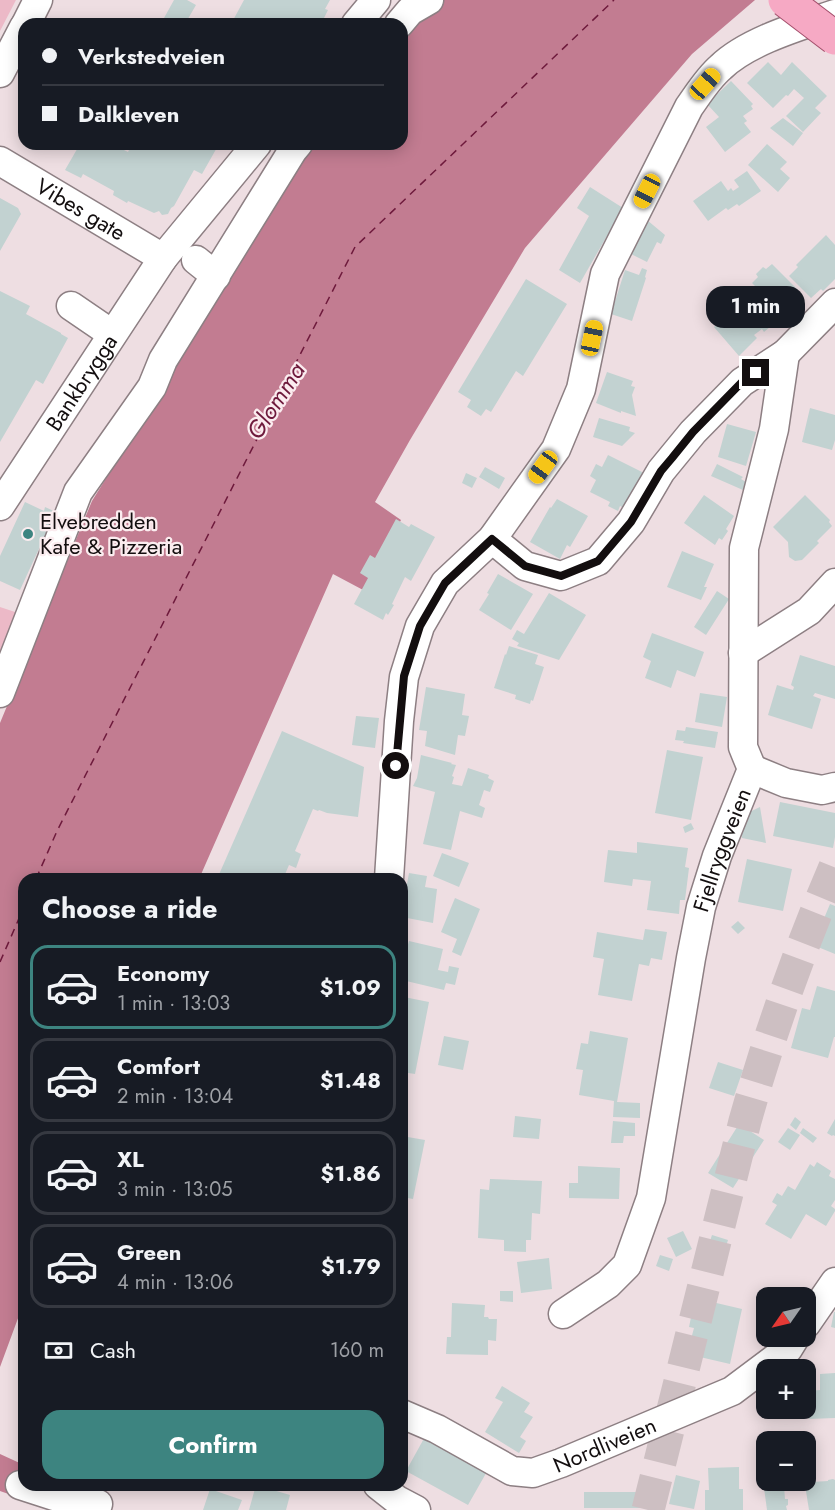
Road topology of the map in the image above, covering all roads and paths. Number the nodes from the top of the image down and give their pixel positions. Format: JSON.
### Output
{"nodes":[{"id":1,"x":38,"y":0,"type":"edge"},
{"id":2,"x":376,"y":0,"type":"edge"},
{"id":3,"x":429,"y":0,"type":"edge"},
{"id":4,"x":785,"y":0,"type":"edge"},
{"id":5,"x":835,"y":14,"type":"edge"},
{"id":6,"x":29,"y":18,"type":"edge"},
{"id":7,"x":361,"y":18,"type":"edge"},
{"id":8,"x":404,"y":18,"type":"edge"},
{"id":9,"x":835,"y":38,"type":"edge"},
{"id":10,"x":18,"y":39,"type":"edge"},
{"id":11,"x":0,"y":73,"type":"edge"},
{"id":12,"x":252,"y":150,"type":"edge"},
{"id":13,"x":293,"y":150,"type":"edge"},
{"id":14,"x":0,"y":161,"type":"edge"},
{"id":15,"x":163,"y":258,"type":"junction"},
{"id":16,"x":835,"y":303,"type":"edge"},
{"id":17,"x":71,"y":306,"type":"dead end"},
{"id":18,"x":112,"y":334,"type":"junction"},
{"id":19,"x":785,"y":354,"type":"junction"},
{"id":20,"x":0,"y":506,"type":"edge"},
{"id":21,"x":492,"y":539,"type":"junction"},
{"id":22,"x":835,"y":583,"type":"edge"},
{"id":23,"x":743,"y":653,"type":"junction"},
{"id":24,"x":0,"y":693,"type":"edge"},
{"id":25,"x":752,"y":769,"type":"junction"},
{"id":26,"x":835,"y":787,"type":"edge"},
{"id":27,"x":389,"y":873,"type":"edge"},
{"id":28,"x":835,"y":1282,"type":"edge"},
{"id":29,"x":816,"y":1310,"type":"edge"},
{"id":30,"x":563,"y":1314,"type":"dead end"},
{"id":31,"x":789,"y":1347,"type":"edge"},
{"id":32,"x":408,"y":1417,"type":"edge"},
{"id":33,"x":39,"y":1491,"type":"edge"},
{"id":34,"x":386,"y":1491,"type":"edge"},
{"id":35,"x":99,"y":1500,"type":"edge"},
{"id":36,"x":417,"y":1510,"type":"edge"}],
"edges":[{"from":1,"to":6,"type":"street"},
{"from":2,"to":7,"type":"street"},
{"from":3,"to":8,"type":"street"},
{"from":4,"to":9,"type":"main road","bridge":true},
{"from":5,"to":21,"type":"street"},
{"from":10,"to":11,"type":"street"},
{"from":12,"to":15,"type":"street","name":"Bankbrygga"},
{"from":13,"to":24,"type":"street"},
{"from":14,"to":15,"type":"street","name":"Vibes gate"},
{"from":15,"to":18,"type":"street","name":"Bankbrygga"},
{"from":16,"to":19,"type":"street"},
{"from":17,"to":18,"type":"street"},
{"from":18,"to":20,"type":"street","name":"Bankbrygga"},
{"from":19,"to":21,"type":"street"},
{"from":19,"to":23,"type":"street","name":"Fjellryggveien"},
{"from":21,"to":27,"type":"street"},
{"from":22,"to":23,"type":"street"},
{"from":23,"to":25,"type":"street","name":"Fjellryggveien"},
{"from":25,"to":26,"type":"street"},
{"from":25,"to":30,"type":"street","name":"Fjellryggveien"},
{"from":28,"to":29,"type":"street"},
{"from":31,"to":32,"type":"street","name":"Nordliveien"},
{"from":33,"to":35,"type":"street"},
{"from":34,"to":36,"type":"street"}]}
